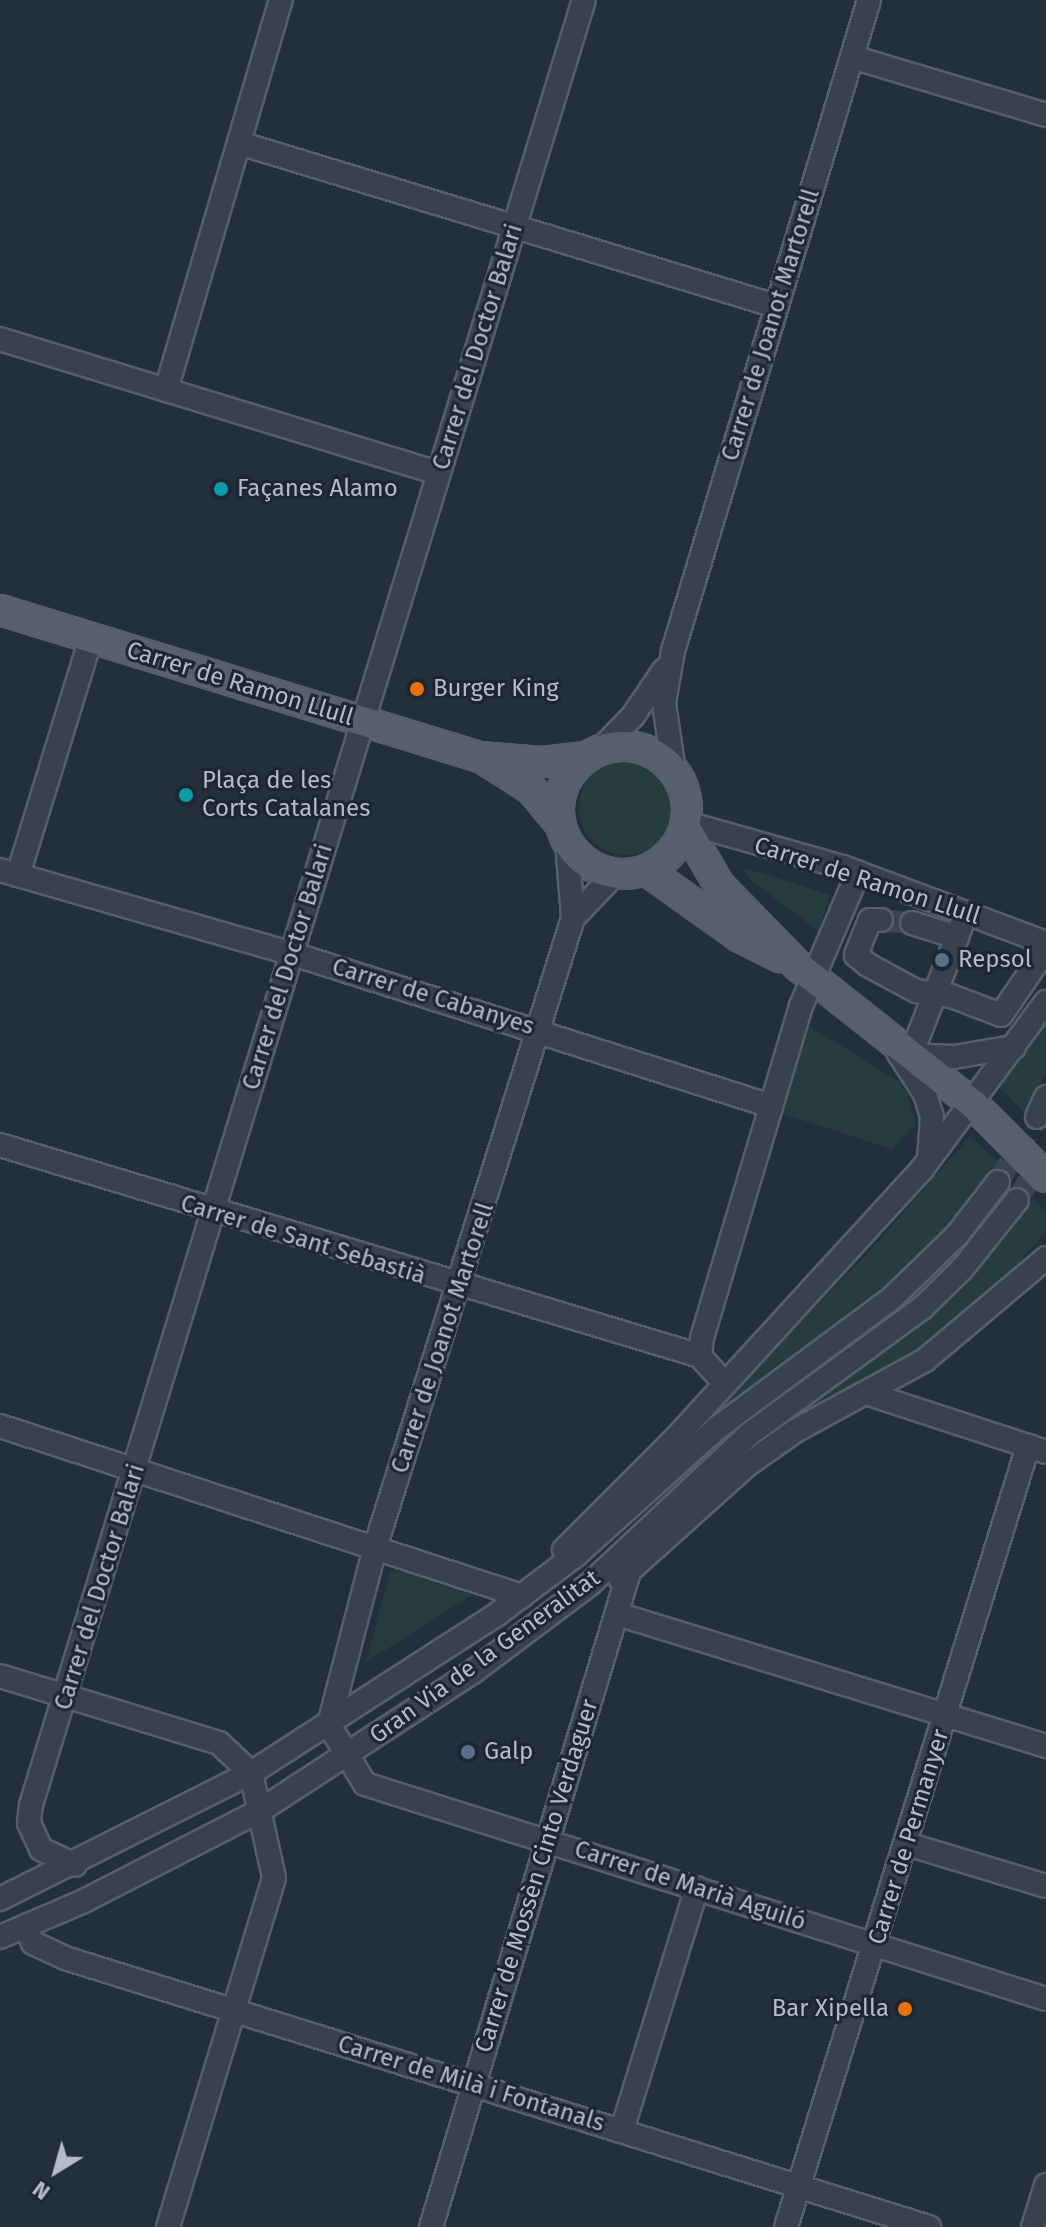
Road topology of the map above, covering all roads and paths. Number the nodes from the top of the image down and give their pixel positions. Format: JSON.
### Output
{"nodes":[{"id":1,"x":281,"y":0,"type":"edge"},
{"id":2,"x":584,"y":0,"type":"edge"},
{"id":3,"x":869,"y":0,"type":"edge"},
{"id":4,"x":852,"y":57,"type":"junction"},
{"id":5,"x":1046,"y":115,"type":"edge"},
{"id":6,"x":239,"y":143,"type":"junction"},
{"id":7,"x":515,"y":227,"type":"junction"},
{"id":8,"x":776,"y":306,"type":"junction"},
{"id":9,"x":0,"y":339,"type":"edge"},
{"id":10,"x":166,"y":390,"type":"junction"},
{"id":11,"x":439,"y":473,"type":"junction"},
{"id":12,"x":0,"y":610,"type":"edge"},
{"id":13,"x":91,"y":638,"type":"junction"},
{"id":14,"x":673,"y":651,"type":"junction"},
{"id":15,"x":363,"y":721,"type":"junction"},
{"id":16,"x":594,"y":752,"type":"junction"},
{"id":17,"x":480,"y":757,"type":"junction"},
{"id":18,"x":674,"y":771,"type":"junction"},
{"id":19,"x":686,"y":826,"type":"junction"},
{"id":20,"x":564,"y":834,"type":"junction"},
{"id":21,"x":646,"y":870,"type":"junction"},
{"id":22,"x":9,"y":873,"type":"edge"},
{"id":23,"x":858,"y":873,"type":"junction"},
{"id":24,"x":615,"y":874,"type":"junction"},
{"id":25,"x":967,"y":913,"type":"junction"},
{"id":26,"x":573,"y":918,"type":"junction"},
{"id":27,"x":881,"y":920,"type":"dead end"},
{"id":28,"x":912,"y":923,"type":"tunnel mouth"},
{"id":29,"x":957,"y":937,"type":"junction"},
{"id":30,"x":1046,"y":946,"type":"edge"},
{"id":31,"x":293,"y":954,"type":"junction"},
{"id":32,"x":806,"y":972,"type":"junction"},
{"id":33,"x":932,"y":995,"type":"junction"},
{"id":34,"x":1046,"y":1002,"type":"edge"},
{"id":35,"x":541,"y":1031,"type":"junction"},
{"id":36,"x":888,"y":1037,"type":"junction"},
{"id":37,"x":1014,"y":1047,"type":"junction"},
{"id":38,"x":911,"y":1055,"type":"junction"},
{"id":39,"x":973,"y":1104,"type":"junction"},
{"id":40,"x":771,"y":1106,"type":"junction"},
{"id":41,"x":0,"y":1145,"type":"edge"},
{"id":42,"x":929,"y":1159,"type":"junction"},
{"id":43,"x":1046,"y":1177,"type":"edge"},
{"id":44,"x":998,"y":1182,"type":"tunnel mouth"},
{"id":45,"x":1017,"y":1200,"type":"tunnel mouth"},
{"id":46,"x":211,"y":1213,"type":"junction"},
{"id":47,"x":1046,"y":1258,"type":"edge"},
{"id":48,"x":459,"y":1287,"type":"junction"},
{"id":49,"x":701,"y":1347,"type":"junction"},
{"id":50,"x":725,"y":1384,"type":"junction"},
{"id":51,"x":869,"y":1394,"type":"junction"},
{"id":52,"x":0,"y":1426,"type":"edge"},
{"id":53,"x":1037,"y":1449,"type":"edge"},
{"id":54,"x":136,"y":1470,"type":"junction"},
{"id":55,"x":375,"y":1548,"type":"junction"},
{"id":56,"x":629,"y":1572,"type":"junction"},
{"id":57,"x":530,"y":1590,"type":"junction"},
{"id":58,"x":617,"y":1614,"type":"junction"},
{"id":59,"x":531,"y":1627,"type":"junction"},
{"id":60,"x":0,"y":1676,"type":"edge"},
{"id":61,"x":66,"y":1697,"type":"junction"},
{"id":62,"x":946,"y":1715,"type":"junction"},
{"id":63,"x":329,"y":1725,"type":"junction"},
{"id":64,"x":1046,"y":1746,"type":"edge"},
{"id":65,"x":346,"y":1757,"type":"junction"},
{"id":66,"x":251,"y":1773,"type":"junction"},
{"id":67,"x":258,"y":1811,"type":"junction"},
{"id":68,"x":548,"y":1841,"type":"junction"},
{"id":69,"x":907,"y":1844,"type":"junction"},
{"id":70,"x":75,"y":1865,"type":"junction"},
{"id":71,"x":1046,"y":1886,"type":"edge"},
{"id":72,"x":697,"y":1888,"type":"junction"},
{"id":73,"x":0,"y":1899,"type":"edge"},
{"id":74,"x":26,"y":1926,"type":"junction"},
{"id":75,"x":0,"y":1937,"type":"edge"},
{"id":76,"x":876,"y":1945,"type":"junction"},
{"id":77,"x":1046,"y":1999,"type":"edge"},
{"id":78,"x":235,"y":2010,"type":"junction"},
{"id":79,"x":474,"y":2085,"type":"junction"},
{"id":80,"x":622,"y":2130,"type":"junction"},
{"id":81,"x":1046,"y":2185,"type":"edge"},
{"id":82,"x":799,"y":2186,"type":"junction"},
{"id":83,"x":168,"y":2227,"type":"edge"},
{"id":84,"x":431,"y":2227,"type":"edge"},
{"id":85,"x":786,"y":2227,"type":"edge"},
{"id":86,"x":929,"y":2227,"type":"edge"},
{"id":87,"x":1033,"y":2227,"type":"edge"}],
"edges":[{"from":1,"to":6,"type":"street"},
{"from":2,"to":7,"type":"street","name":"Carrer del Doctor Balari"},
{"from":3,"to":4,"type":"street","name":"Carrer de Joanot Martorell"},
{"from":4,"to":5,"type":"street"},
{"from":4,"to":8,"type":"street","name":"Carrer de Joanot Martorell"},
{"from":6,"to":7,"type":"street"},
{"from":6,"to":10,"type":"street"},
{"from":7,"to":8,"type":"street"},
{"from":7,"to":11,"type":"street","name":"Carrer del Doctor Balari"},
{"from":8,"to":14,"type":"street","name":"Carrer de Joanot Martorell"},
{"from":9,"to":10,"type":"street"},
{"from":10,"to":11,"type":"street"},
{"from":11,"to":15,"type":"street","name":"Carrer del Doctor Balari"},
{"from":12,"to":13,"type":"main road","name":"Carrer de Ramon Llull"},
{"from":13,"to":15,"type":"main road","name":"Carrer de Ramon Llull"},
{"from":13,"to":22,"type":"street"},
{"from":14,"to":16,"type":"street","name":"Carrer de Joanot Martorell"},
{"from":14,"to":18,"type":"street","name":"Carrer de Joanot Martorell"},
{"from":15,"to":17,"type":"main road","name":"Carrer de Ramon Llull"},
{"from":15,"to":31,"type":"street","name":"Carrer del Doctor Balari"},
{"from":16,"to":17,"type":"main road"},
{"from":16,"to":18,"type":"main road"},
{"from":16,"to":20,"type":"main road"},
{"from":17,"to":20,"type":"main road"},
{"from":18,"to":19,"type":"main road"},
{"from":19,"to":21,"type":"main road"},
{"from":19,"to":23,"type":"street","name":"Carrer de Ramon Llull"},
{"from":19,"to":32,"type":"main road"},
{"from":20,"to":24,"type":"main road"},
{"from":20,"to":26,"type":"street","name":"Carrer de Joanot Martorell"},
{"from":21,"to":24,"type":"main road"},
{"from":21,"to":32,"type":"main road"},
{"from":22,"to":31,"type":"street","name":"Carrer de Cabanyes"},
{"from":23,"to":25,"type":"street","name":"Carrer de Ramon Llull"},
{"from":23,"to":32,"type":"street"},
{"from":24,"to":26,"type":"street","name":"Carrer de Joanot Martorell"},
{"from":25,"to":29,"type":"street"},
{"from":25,"to":30,"type":"street","name":"Carrer de Ramon Llull"},
{"from":26,"to":35,"type":"street","name":"Carrer de Joanot Martorell"},
{"from":27,"to":33,"type":"street"},
{"from":28,"to":29,"type":"street"},
{"from":29,"to":33,"type":"street"},
{"from":30,"to":33,"type":"street"},
{"from":31,"to":35,"type":"street","name":"Carrer de Cabanyes"},
{"from":31,"to":46,"type":"street","name":"Carrer del Doctor Balari"},
{"from":32,"to":36,"type":"main road"},
{"from":32,"to":40,"type":"street"},
{"from":33,"to":38,"type":"street"},
{"from":34,"to":37,"type":"street"},
{"from":35,"to":40,"type":"street","name":"Carrer de Cabanyes"},
{"from":35,"to":48,"type":"street","name":"Carrer de Joanot Martorell"},
{"from":36,"to":38,"type":"main road"},
{"from":36,"to":42,"type":"street"},
{"from":37,"to":38,"type":"street"},
{"from":37,"to":39,"type":"street"},
{"from":38,"to":39,"type":"main road"},
{"from":39,"to":42,"type":"street"},
{"from":39,"to":43,"type":"main road"},
{"from":40,"to":49,"type":"street"},
{"from":41,"to":46,"type":"street","name":"Carrer de Sant Sebastià"},
{"from":42,"to":50,"type":"street"},
{"from":44,"to":57,"type":"street","name":"Gran Via de la Generalitat"},
{"from":45,"to":59,"type":"street","name":"Gran Via de la Generalitat"},
{"from":46,"to":48,"type":"street","name":"Carrer de Sant Sebastià"},
{"from":46,"to":54,"type":"street","name":"Carrer del Doctor Balari"},
{"from":47,"to":51,"type":"street"},
{"from":48,"to":49,"type":"street","name":"Carrer de Sant Sebastià"},
{"from":48,"to":55,"type":"street","name":"Carrer de Joanot Martorell"},
{"from":49,"to":50,"type":"street"},
{"from":50,"to":57,"type":"street"},
{"from":51,"to":53,"type":"street"},
{"from":51,"to":56,"type":"street"},
{"from":52,"to":54,"type":"street"},
{"from":53,"to":62,"type":"street","name":"Carrer de Permanyer"},
{"from":54,"to":55,"type":"street"},
{"from":54,"to":61,"type":"street","name":"Carrer del Doctor Balari"},
{"from":55,"to":57,"type":"street"},
{"from":55,"to":63,"type":"street","name":"Carrer de Joanot Martorell"},
{"from":56,"to":58,"type":"street","name":"Carrer de Mossèn Cinto Verdaguer"},
{"from":56,"to":59,"type":"street"},
{"from":57,"to":63,"type":"street","name":"Gran Via de la Generalitat"},
{"from":58,"to":62,"type":"street"},
{"from":58,"to":68,"type":"street","name":"Carrer de Mossèn Cinto Verdaguer"},
{"from":59,"to":65,"type":"street","name":"Gran Via de la Generalitat"},
{"from":60,"to":61,"type":"street"},
{"from":61,"to":66,"type":"street"},
{"from":61,"to":70,"type":"street","name":"Carrer del Doctor Balari"},
{"from":62,"to":64,"type":"street"},
{"from":62,"to":69,"type":"street","name":"Carrer de Permanyer"},
{"from":63,"to":65,"type":"street"},
{"from":63,"to":66,"type":"street","name":"Gran Via de la Generalitat"},
{"from":65,"to":67,"type":"street","name":"Gran Via de la Generalitat"},
{"from":65,"to":68,"type":"street","name":"Carrer de Marià Aguiló"},
{"from":66,"to":67,"type":"street"},
{"from":66,"to":70,"type":"street","name":"Gran Via de la Generalitat"},
{"from":67,"to":74,"type":"street","name":"Gran Via de la Generalitat"},
{"from":67,"to":78,"type":"street"},
{"from":68,"to":72,"type":"street","name":"Carrer de Marià Aguiló"},
{"from":68,"to":79,"type":"street","name":"Carrer de Mossèn Cinto Verdaguer"},
{"from":69,"to":71,"type":"street"},
{"from":69,"to":76,"type":"street","name":"Carrer de Permanyer"},
{"from":70,"to":73,"type":"street","name":"Gran Via de la Generalitat"},
{"from":72,"to":76,"type":"street","name":"Carrer de Marià Aguiló"},
{"from":72,"to":80,"type":"street"},
{"from":74,"to":75,"type":"street","name":"Gran Via de la Generalitat"},
{"from":74,"to":78,"type":"street","name":"Carrer de Milà i Fontanals"},
{"from":76,"to":77,"type":"street","name":"Carrer de Marià Aguiló"},
{"from":76,"to":82,"type":"street","name":"Carrer de Permanyer"},
{"from":78,"to":79,"type":"street","name":"Carrer de Milà i Fontanals"},
{"from":78,"to":83,"type":"street"},
{"from":79,"to":80,"type":"street","name":"Carrer de Milà i Fontanals"},
{"from":79,"to":84,"type":"street","name":"Carrer de Mossèn Cinto Verdaguer"},
{"from":80,"to":82,"type":"street","name":"Carrer de Milà i Fontanals"},
{"from":81,"to":87,"type":"street"},
{"from":82,"to":85,"type":"street","name":"Carrer de Permanyer"},
{"from":82,"to":86,"type":"street","name":"Carrer de Milà i Fontanals"}]}
